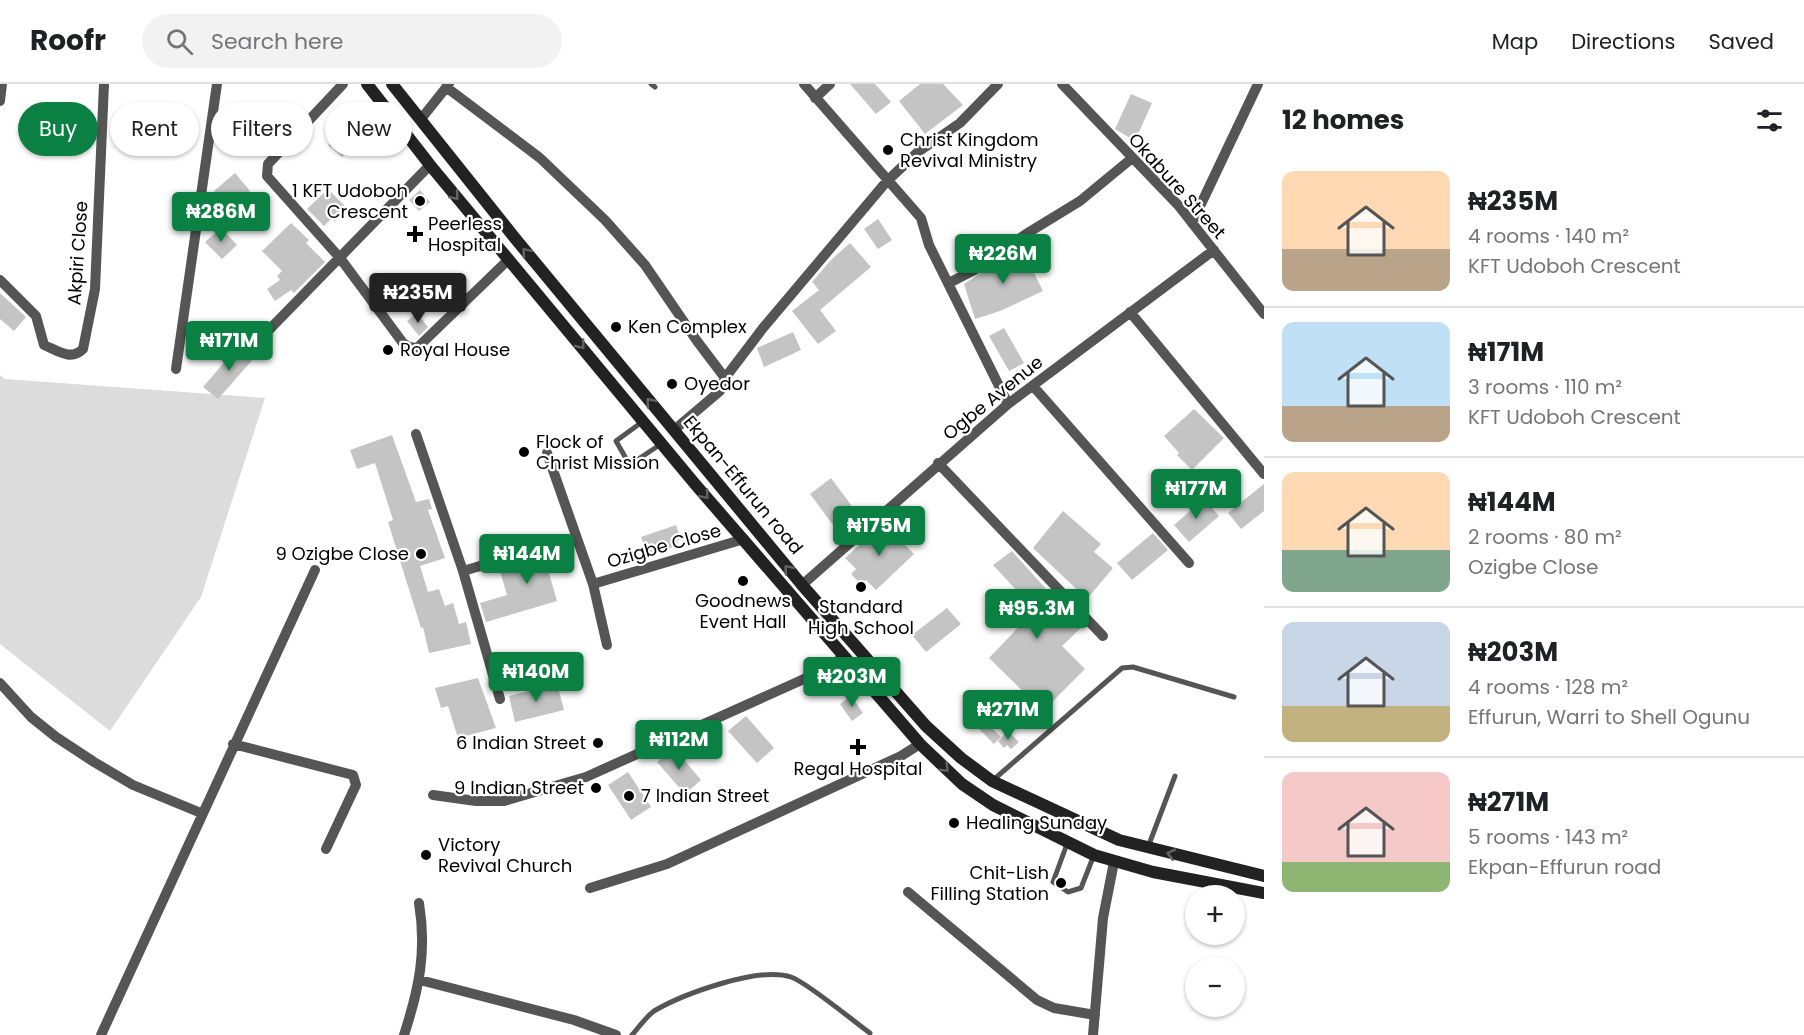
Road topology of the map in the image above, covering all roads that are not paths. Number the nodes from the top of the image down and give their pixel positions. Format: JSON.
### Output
{"nodes":[{"id":1,"x":2,"y":84,"type":"edge"},
{"id":2,"x":104,"y":84,"type":"edge"},
{"id":3,"x":217,"y":84,"type":"edge"},
{"id":4,"x":343,"y":84,"type":"edge"},
{"id":5,"x":367,"y":84,"type":"edge"},
{"id":6,"x":392,"y":84,"type":"edge"},
{"id":7,"x":804,"y":84,"type":"edge"},
{"id":8,"x":830,"y":84,"type":"edge"},
{"id":9,"x":998,"y":84,"type":"edge"},
{"id":10,"x":1062,"y":84,"type":"edge"},
{"id":11,"x":1262,"y":84,"type":"edge"},
{"id":12,"x":448,"y":86,"type":"edge"},
{"id":13,"x":815,"y":98,"type":"junction"},
{"id":14,"x":0,"y":100,"type":"edge"},
{"id":15,"x":420,"y":119,"type":"junction"},
{"id":16,"x":1131,"y":159,"type":"junction"},
{"id":17,"x":430,"y":165,"type":"junction"},
{"id":18,"x":887,"y":181,"type":"junction"},
{"id":19,"x":1192,"y":223,"type":"junction"},
{"id":20,"x":1214,"y":250,"type":"junction"},
{"id":21,"x":340,"y":258,"type":"junction"},
{"id":22,"x":509,"y":259,"type":"junction"},
{"id":23,"x":0,"y":280,"type":"edge"},
{"id":24,"x":949,"y":284,"type":"junction"},
{"id":25,"x":1130,"y":312,"type":"junction"},
{"id":26,"x":1264,"y":315,"type":"edge"},
{"id":27,"x":263,"y":336,"type":"dead end"},
{"id":28,"x":176,"y":369,"type":"dead end"},
{"id":29,"x":725,"y":378,"type":"junction"},
{"id":30,"x":1033,"y":386,"type":"junction"},
{"id":31,"x":1008,"y":404,"type":"junction"},
{"id":32,"x":644,"y":421,"type":"junction"},
{"id":33,"x":674,"y":430,"type":"junction"},
{"id":34,"x":416,"y":434,"type":"dead end"},
{"id":35,"x":662,"y":443,"type":"junction"},
{"id":36,"x":547,"y":453,"type":"dead end"},
{"id":37,"x":938,"y":463,"type":"junction"},
{"id":38,"x":1264,"y":474,"type":"edge"},
{"id":39,"x":576,"y":538,"type":"junction"},
{"id":40,"x":744,"y":539,"type":"junction"},
{"id":41,"x":1189,"y":563,"type":"dead end"},
{"id":42,"x":315,"y":570,"type":"dead end"},
{"id":43,"x":463,"y":571,"type":"junction"},
{"id":44,"x":593,"y":584,"type":"junction"},
{"id":45,"x":802,"y":585,"type":"junction"},
{"id":46,"x":1103,"y":636,"type":"dead end"},
{"id":47,"x":608,"y":645,"type":"dead end"},
{"id":48,"x":845,"y":657,"type":"junction"},
{"id":49,"x":0,"y":683,"type":"edge"},
{"id":50,"x":1234,"y":697,"type":"dead end"},
{"id":51,"x":500,"y":699,"type":"dead end"},
{"id":52,"x":233,"y":744,"type":"junction"},
{"id":53,"x":920,"y":744,"type":"junction"},
{"id":54,"x":1175,"y":776,"type":"dead end"},
{"id":55,"x":992,"y":781,"type":"junction"},
{"id":56,"x":434,"y":795,"type":"dead end"},
{"id":57,"x":201,"y":813,"type":"junction"},
{"id":58,"x":1068,"y":844,"type":"junction"},
{"id":59,"x":1147,"y":848,"type":"junction"},
{"id":60,"x":326,"y":849,"type":"dead end"},
{"id":61,"x":1094,"y":855,"type":"junction"},
{"id":62,"x":1114,"y":862,"type":"junction"},
{"id":63,"x":1264,"y":876,"type":"edge"},
{"id":64,"x":590,"y":888,"type":"dead end"},
{"id":65,"x":908,"y":892,"type":"dead end"},
{"id":66,"x":1264,"y":893,"type":"edge"},
{"id":67,"x":419,"y":903,"type":"dead end"},
{"id":68,"x":420,"y":980,"type":"junction"},
{"id":69,"x":1095,"y":1015,"type":"junction"},
{"id":70,"x":870,"y":1033,"type":"dead end"},
{"id":71,"x":101,"y":1035,"type":"edge"},
{"id":72,"x":404,"y":1035,"type":"edge"},
{"id":73,"x":616,"y":1035,"type":"edge"},
{"id":74,"x":632,"y":1035,"type":"edge"},
{"id":75,"x":1093,"y":1035,"type":"edge"}],
"edges":[{"from":1,"to":14,"type":"street"},
{"from":2,"to":23,"type":"street","name":"Akpiri Close"},
{"from":3,"to":28,"type":"street"},
{"from":4,"to":21,"type":"street"},
{"from":5,"to":17,"type":"main road"},
{"from":6,"to":15,"type":"main road","name":"Ekpan-Effurun road"},
{"from":7,"to":13,"type":"street"},
{"from":8,"to":13,"type":"street"},
{"from":9,"to":18,"type":"street"},
{"from":10,"to":16,"type":"street","name":"Okabure Street"},
{"from":11,"to":19,"type":"street"},
{"from":12,"to":15,"type":"street"},
{"from":12,"to":29,"type":"street"},
{"from":13,"to":18,"type":"street"},
{"from":33,"to":15,"type":"main road","name":"Ekpan-Effurun road","one_way":true},
{"from":16,"to":19,"type":"street","name":"Okabure Street"},
{"from":16,"to":24,"type":"street"},
{"from":17,"to":21,"type":"street"},
{"from":17,"to":22,"type":"main road","one_way":true},
{"from":18,"to":24,"type":"street"},
{"from":18,"to":29,"type":"street"},
{"from":19,"to":20,"type":"street","name":"Okabure Street"},
{"from":20,"to":25,"type":"street","name":"Ogbe Avenue"},
{"from":20,"to":26,"type":"street","name":"Okabure Street"},
{"from":21,"to":22,"type":"street"},
{"from":21,"to":27,"type":"street"},
{"from":22,"to":32,"type":"main road","one_way":true},
{"from":24,"to":31,"type":"street"},
{"from":25,"to":30,"type":"street","name":"Ogbe Avenue"},
{"from":25,"to":38,"type":"street"},
{"from":29,"to":33,"type":"street"},
{"from":30,"to":31,"type":"street","name":"Ogbe Avenue"},
{"from":30,"to":41,"type":"street"},
{"from":31,"to":37,"type":"street","name":"Ogbe Avenue"},
{"from":32,"to":35,"type":"main road"},
{"from":32,"to":35,"type":"lane"},
{"from":45,"to":33,"type":"main road","name":"Ekpan-Effurun road","one_way":true},
{"from":34,"to":43,"type":"street"},
{"from":35,"to":40,"type":"main road","one_way":true},
{"from":36,"to":39,"type":"street","name":"Ozigbe Close"},
{"from":37,"to":45,"type":"street","name":"Ogbe Avenue"},
{"from":37,"to":46,"type":"street"},
{"from":39,"to":43,"type":"street"},
{"from":39,"to":44,"type":"street","name":"Ozigbe Close"},
{"from":40,"to":44,"type":"street","name":"Ozigbe Close"},
{"from":40,"to":48,"type":"main road"},
{"from":42,"to":52,"type":"street"},
{"from":43,"to":51,"type":"street"},
{"from":44,"to":47,"type":"street","name":"Ozigbe Close"},
{"from":45,"to":55,"type":"main road","name":"Ekpan-Effurun road"},
{"from":48,"to":53,"type":"main road"},
{"from":48,"to":56,"type":"street"},
{"from":49,"to":57,"type":"street"},
{"from":50,"to":55,"type":"lane"},
{"from":52,"to":57,"type":"street"},
{"from":52,"to":60,"type":"street"},
{"from":53,"to":58,"type":"main road","one_way":true},
{"from":53,"to":64,"type":"street"},
{"from":54,"to":59,"type":"lane"},
{"from":55,"to":59,"type":"main road","name":"Ekpan-Effurun road"},
{"from":57,"to":71,"type":"street"},
{"from":58,"to":61,"type":"main road"},
{"from":58,"to":61,"type":"lane"},
{"from":63,"to":59,"type":"main road","name":"Ekpan-Effurun road","one_way":true},
{"from":61,"to":62,"type":"main road"},
{"from":62,"to":66,"type":"main road"},
{"from":62,"to":69,"type":"street"},
{"from":65,"to":69,"type":"street"},
{"from":67,"to":68,"type":"street"},
{"from":68,"to":72,"type":"street"},
{"from":68,"to":73,"type":"street"},
{"from":69,"to":75,"type":"street"},
{"from":70,"to":74,"type":"lane"}]}
